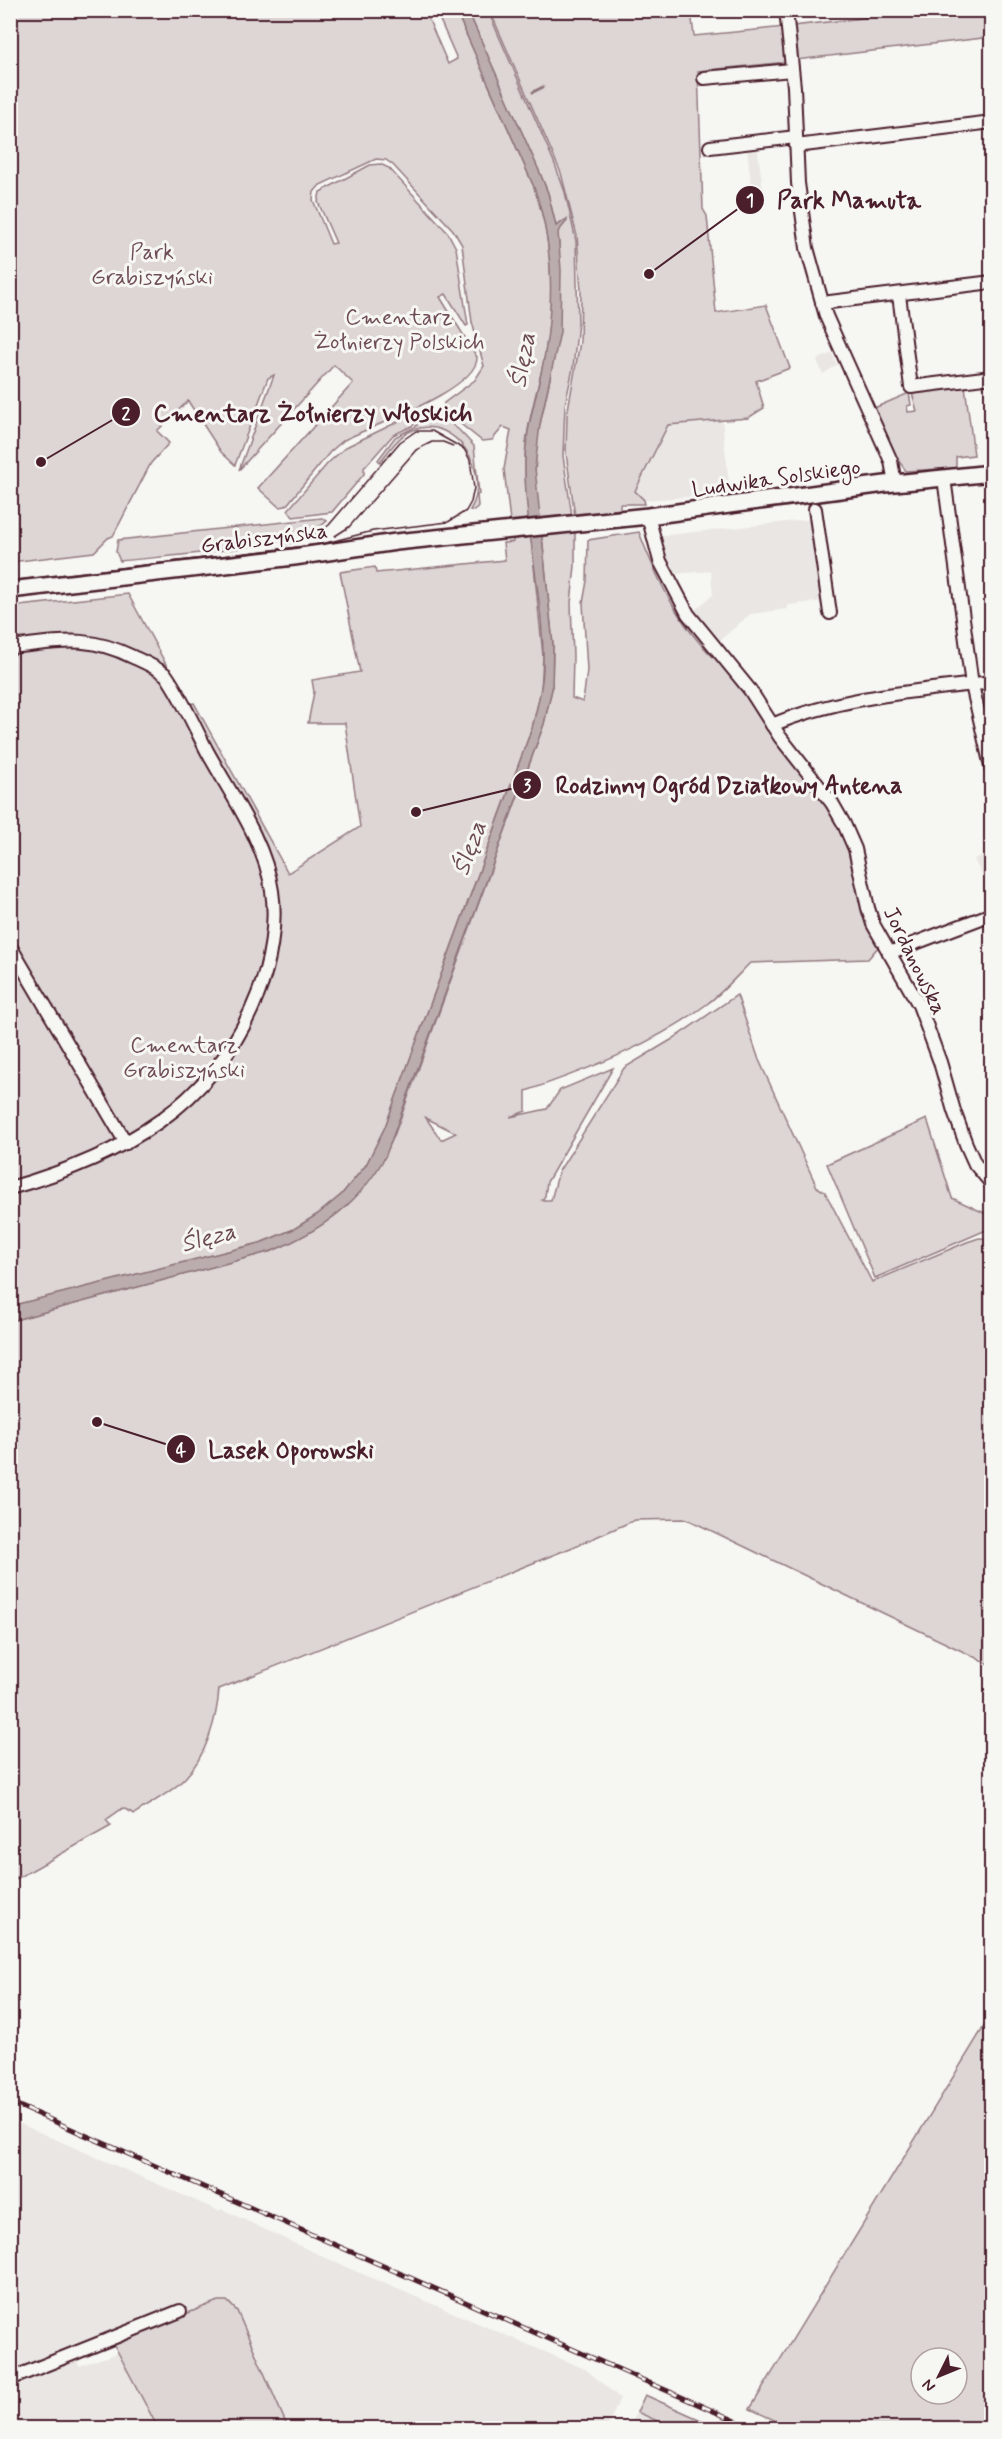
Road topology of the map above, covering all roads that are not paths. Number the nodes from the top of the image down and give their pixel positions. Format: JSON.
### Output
{"nodes":[{"id":1,"x":786,"y":10,"type":"edge"},
{"id":2,"x":792,"y":70,"type":"junction"},
{"id":3,"x":704,"y":78,"type":"dead end"},
{"id":4,"x":992,"y":122,"type":"edge"},
{"id":5,"x":796,"y":141,"type":"junction"},
{"id":6,"x":710,"y":147,"type":"dead end"},
{"id":7,"x":992,"y":282,"type":"edge"},
{"id":8,"x":900,"y":295,"type":"junction"},
{"id":9,"x":822,"y":303,"type":"junction"},
{"id":10,"x":992,"y":377,"type":"edge"},
{"id":11,"x":992,"y":473,"type":"edge"},
{"id":12,"x":944,"y":478,"type":"junction"},
{"id":13,"x":895,"y":483,"type":"junction"},
{"id":14,"x":815,"y":509,"type":"dead end"},
{"id":15,"x":648,"y":516,"type":"junction"},
{"id":16,"x":566,"y":525,"type":"joint"},
{"id":17,"x":10,"y":590,"type":"edge"},
{"id":18,"x":830,"y":613,"type":"dead end"},
{"id":19,"x":10,"y":647,"type":"edge"},
{"id":20,"x":992,"y":682,"type":"edge"},
{"id":21,"x":972,"y":685,"type":"junction"},
{"id":22,"x":772,"y":725,"type":"junction"},
{"id":23,"x":992,"y":771,"type":"edge"},
{"id":24,"x":992,"y":914,"type":"edge"},
{"id":25,"x":10,"y":946,"type":"edge"},
{"id":26,"x":889,"y":953,"type":"junction"},
{"id":27,"x":126,"y":1143,"type":"junction"},
{"id":28,"x":992,"y":1184,"type":"edge"},
{"id":29,"x":10,"y":1188,"type":"edge"},
{"id":30,"x":180,"y":2311,"type":"dead end"},
{"id":31,"x":10,"y":2379,"type":"edge"}],
"edges":[{"from":1,"to":2,"type":"street"},
{"from":2,"to":3,"type":"street"},
{"from":2,"to":5,"type":"street"},
{"from":4,"to":5,"type":"street"},
{"from":5,"to":6,"type":"street"},
{"from":5,"to":9,"type":"street"},
{"from":7,"to":8,"type":"street"},
{"from":8,"to":9,"type":"street"},
{"from":8,"to":10,"type":"street"},
{"from":9,"to":13,"type":"street"},
{"from":11,"to":12,"type":"main road","name":"Ludwika Solskiego"},
{"from":12,"to":13,"type":"main road","name":"Ludwika Solskiego"},
{"from":12,"to":21,"type":"street"},
{"from":13,"to":15,"type":"main road","name":"Ludwika Solskiego"},
{"from":14,"to":18,"type":"street"},
{"from":15,"to":16,"type":"main road","name":"Ludwika Solskiego"},
{"from":15,"to":22,"type":"street","name":"Jordanowska"},
{"from":16,"to":17,"type":"main road","name":"Grabiszyńska"},
{"from":19,"to":27,"type":"street"},
{"from":20,"to":21,"type":"street"},
{"from":21,"to":22,"type":"street"},
{"from":21,"to":23,"type":"street"},
{"from":22,"to":26,"type":"street","name":"Jordanowska"},
{"from":24,"to":26,"type":"street"},
{"from":25,"to":27,"type":"street"},
{"from":26,"to":28,"type":"street","name":"Jordanowska"},
{"from":27,"to":29,"type":"street"},
{"from":30,"to":31,"type":"street"}]}
